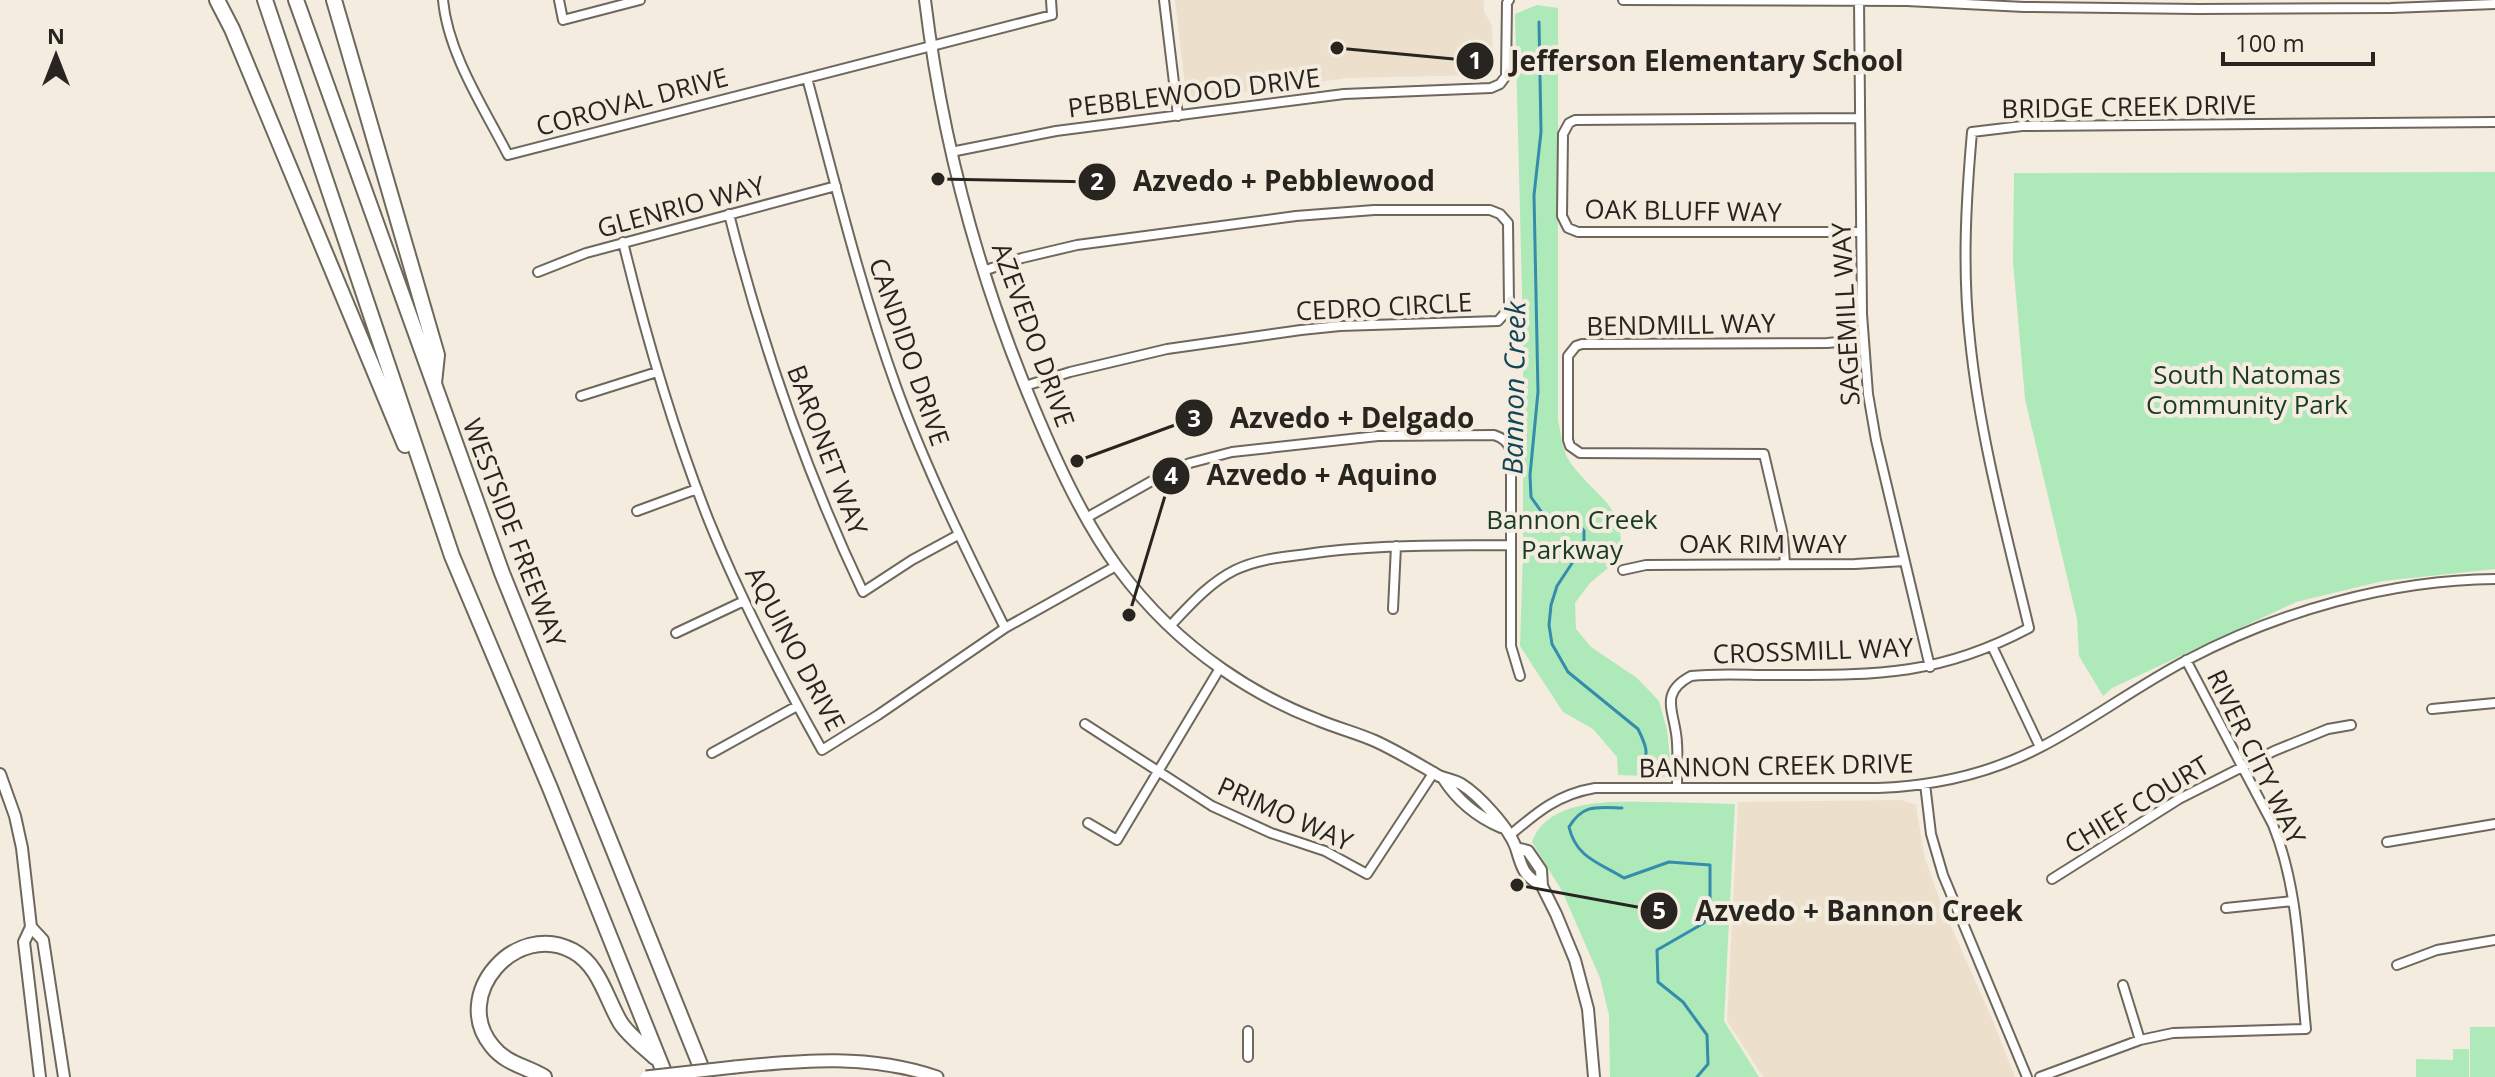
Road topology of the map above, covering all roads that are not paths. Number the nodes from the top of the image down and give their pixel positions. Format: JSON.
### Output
{"nodes":[{"id":1,"x":209,"y":0,"type":"edge"},
{"id":2,"x":217,"y":0,"type":"edge"},
{"id":3,"x":265,"y":0,"type":"edge"},
{"id":4,"x":296,"y":0,"type":"edge"},
{"id":5,"x":334,"y":0,"type":"edge"},
{"id":6,"x":443,"y":0,"type":"edge"},
{"id":7,"x":559,"y":0,"type":"edge"},
{"id":8,"x":640,"y":0,"type":"edge"},
{"id":9,"x":925,"y":0,"type":"edge"},
{"id":10,"x":1051,"y":0,"type":"edge"},
{"id":11,"x":1164,"y":0,"type":"edge"},
{"id":12,"x":1509,"y":0,"type":"edge"},
{"id":13,"x":1623,"y":0,"type":"edge"},
{"id":14,"x":1859,"y":0,"type":"edge"},
{"id":15,"x":1907,"y":0,"type":"edge"},
{"id":16,"x":2024,"y":4,"type":"edge"},
{"id":17,"x":2137,"y":4,"type":"edge"},
{"id":18,"x":2495,"y":4,"type":"edge"},
{"id":19,"x":232,"y":29,"type":"junction"},
{"id":20,"x":931,"y":45,"type":"junction"},
{"id":21,"x":807,"y":78,"type":"junction"},
{"id":22,"x":1178,"y":116,"type":"junction"},
{"id":23,"x":1860,"y":118,"type":"junction"},
{"id":24,"x":2495,"y":122,"type":"edge"},
{"id":25,"x":951,"y":152,"type":"junction"},
{"id":26,"x":836,"y":186,"type":"junction"},
{"id":27,"x":729,"y":214,"type":"junction"},
{"id":28,"x":1861,"y":232,"type":"junction"},
{"id":29,"x":623,"y":242,"type":"junction"},
{"id":30,"x":983,"y":271,"type":"junction"},
{"id":31,"x":538,"y":272,"type":"dead end"},
{"id":32,"x":1863,"y":340,"type":"junction"},
{"id":33,"x":657,"y":372,"type":"junction"},
{"id":34,"x":1025,"y":386,"type":"junction"},
{"id":35,"x":434,"y":388,"type":"junction"},
{"id":36,"x":581,"y":396,"type":"dead end"},
{"id":37,"x":697,"y":489,"type":"junction"},
{"id":38,"x":637,"y":511,"type":"dead end"},
{"id":39,"x":1086,"y":518,"type":"junction"},
{"id":40,"x":958,"y":535,"type":"junction"},
{"id":41,"x":1511,"y":545,"type":"junction"},
{"id":42,"x":1396,"y":546,"type":"junction"},
{"id":43,"x":452,"y":556,"type":"junction"},
{"id":44,"x":1904,"y":561,"type":"junction"},
{"id":45,"x":1785,"y":564,"type":"junction"},
{"id":46,"x":1116,"y":566,"type":"junction"},
{"id":47,"x":1623,"y":570,"type":"dead end"},
{"id":48,"x":2495,"y":579,"type":"edge"},
{"id":49,"x":744,"y":601,"type":"junction"},
{"id":50,"x":1393,"y":609,"type":"dead end"},
{"id":51,"x":1170,"y":626,"type":"junction"},
{"id":52,"x":1005,"y":628,"type":"junction"},
{"id":53,"x":676,"y":633,"type":"dead end"},
{"id":54,"x":1992,"y":646,"type":"junction"},
{"id":55,"x":2186,"y":660,"type":"junction"},
{"id":56,"x":1930,"y":667,"type":"junction"},
{"id":57,"x":1220,"y":668,"type":"junction"},
{"id":58,"x":1520,"y":676,"type":"dead end"},
{"id":59,"x":2495,"y":703,"type":"edge"},
{"id":60,"x":797,"y":706,"type":"junction"},
{"id":61,"x":2432,"y":709,"type":"dead end"},
{"id":62,"x":1085,"y":724,"type":"dead end"},
{"id":63,"x":2351,"y":725,"type":"dead end"},
{"id":64,"x":2040,"y":747,"type":"junction"},
{"id":65,"x":712,"y":753,"type":"dead end"},
{"id":66,"x":2243,"y":767,"type":"junction"},
{"id":67,"x":1158,"y":772,"type":"junction"},
{"id":68,"x":0,"y":774,"type":"edge"},
{"id":69,"x":1438,"y":775,"type":"junction"},
{"id":70,"x":1925,"y":784,"type":"junction"},
{"id":71,"x":1677,"y":788,"type":"junction"},
{"id":72,"x":1088,"y":823,"type":"dead end"},
{"id":73,"x":2495,"y":824,"type":"edge"},
{"id":74,"x":1506,"y":832,"type":"junction"},
{"id":75,"x":2387,"y":842,"type":"dead end"},
{"id":76,"x":2052,"y":879,"type":"dead end"},
{"id":77,"x":2292,"y":901,"type":"junction"},
{"id":78,"x":2226,"y":908,"type":"dead end"},
{"id":79,"x":31,"y":927,"type":"junction"},
{"id":80,"x":2495,"y":940,"type":"edge"},
{"id":81,"x":2397,"y":965,"type":"dead end"},
{"id":82,"x":2123,"y":985,"type":"dead end"},
{"id":83,"x":1248,"y":1031,"type":"dead end"},
{"id":84,"x":2140,"y":1040,"type":"junction"},
{"id":85,"x":1248,"y":1057,"type":"dead end"},
{"id":86,"x":659,"y":1061,"type":"junction"},
{"id":87,"x":40,"y":1077,"type":"edge"},
{"id":88,"x":64,"y":1077,"type":"edge"},
{"id":89,"x":544,"y":1077,"type":"edge"},
{"id":90,"x":646,"y":1077,"type":"edge"},
{"id":91,"x":666,"y":1077,"type":"edge"},
{"id":92,"x":705,"y":1077,"type":"edge"},
{"id":93,"x":937,"y":1077,"type":"edge"},
{"id":94,"x":1594,"y":1077,"type":"edge"},
{"id":95,"x":2027,"y":1077,"type":"edge"},
{"id":96,"x":2040,"y":1077,"type":"edge"}],
"edges":[{"from":1,"to":19,"type":"highway"},
{"from":2,"to":19,"type":"highway"},
{"from":3,"to":43,"type":"highway"},
{"from":4,"to":35,"type":"highway","name":"WESTSIDE FREEWAY"},
{"from":5,"to":35,"type":"highway"},
{"from":6,"to":21,"type":"street","name":"COROVAL DRIVE"},
{"from":7,"to":8,"type":"street"},
{"from":9,"to":20,"type":"street","name":"AZEVEDO DRIVE"},
{"from":10,"to":20,"type":"street","name":"COROVAL DRIVE"},
{"from":11,"to":22,"type":"street"},
{"from":12,"to":22,"type":"street","name":"PEBBLEWOOD DRIVE"},
{"from":13,"to":14,"type":"street"},
{"from":14,"to":15,"type":"street"},
{"from":14,"to":23,"type":"street","name":"SAGEMILL WAY"},
{"from":15,"to":16,"type":"street"},
{"from":16,"to":17,"type":"street"},
{"from":17,"to":18,"type":"street"},
{"from":19,"to":43,"type":"highway"},
{"from":20,"to":21,"type":"street","name":"COROVAL DRIVE"},
{"from":20,"to":25,"type":"street","name":"AZEVEDO DRIVE"},
{"from":21,"to":26,"type":"street","name":"CANDIDO DRIVE"},
{"from":22,"to":25,"type":"street","name":"PEBBLEWOOD DRIVE"},
{"from":23,"to":28,"type":"street","name":"SAGEMILL WAY"},
{"from":23,"to":28,"type":"street","name":"OAK BLUFF WAY"},
{"from":24,"to":54,"type":"street","name":"BRIDGE CREEK DRIVE"},
{"from":25,"to":30,"type":"street","name":"AZEVEDO DRIVE"},
{"from":26,"to":27,"type":"street","name":"GLENRIO WAY"},
{"from":26,"to":40,"type":"street","name":"CANDIDO DRIVE"},
{"from":27,"to":29,"type":"street","name":"GLENRIO WAY"},
{"from":27,"to":40,"type":"street","name":"BARONET WAY"},
{"from":28,"to":32,"type":"street","name":"SAGEMILL WAY"},
{"from":29,"to":31,"type":"street","name":"GLENRIO WAY"},
{"from":29,"to":33,"type":"street","name":"AQUINO DRIVE"},
{"from":30,"to":34,"type":"street","name":"AZEVEDO DRIVE"},
{"from":30,"to":34,"type":"street","name":"CEDRO CIRCLE"},
{"from":32,"to":44,"type":"street","name":"SAGEMILL WAY"},
{"from":32,"to":45,"type":"street","name":"BENDMILL WAY"},
{"from":33,"to":36,"type":"street"},
{"from":33,"to":37,"type":"street","name":"AQUINO DRIVE"},
{"from":34,"to":39,"type":"street","name":"AZEVEDO DRIVE"},
{"from":35,"to":92,"type":"highway","name":"WESTSIDE FREEWAY"},
{"from":37,"to":38,"type":"street"},
{"from":37,"to":49,"type":"street","name":"AQUINO DRIVE"},
{"from":39,"to":41,"type":"street"},
{"from":39,"to":46,"type":"street","name":"AZEVEDO DRIVE"},
{"from":40,"to":52,"type":"street","name":"CANDIDO DRIVE"},
{"from":41,"to":42,"type":"street"},
{"from":41,"to":58,"type":"street"},
{"from":42,"to":50,"type":"street"},
{"from":42,"to":51,"type":"street"},
{"from":43,"to":86,"type":"highway"},
{"from":44,"to":45,"type":"street","name":"OAK RIM WAY"},
{"from":44,"to":56,"type":"street","name":"SAGEMILL WAY"},
{"from":45,"to":47,"type":"street","name":"OAK RIM WAY"},
{"from":46,"to":51,"type":"street","name":"AZEVEDO DRIVE"},
{"from":46,"to":52,"type":"street","name":"AQUINO DRIVE"},
{"from":48,"to":55,"type":"street","name":"BANNON CREEK DRIVE"},
{"from":49,"to":53,"type":"street"},
{"from":49,"to":60,"type":"street","name":"AQUINO DRIVE"},
{"from":51,"to":57,"type":"street","name":"AZEVEDO DRIVE"},
{"from":52,"to":60,"type":"street","name":"AQUINO DRIVE"},
{"from":54,"to":56,"type":"street","name":"CROSSMILL WAY"},
{"from":54,"to":64,"type":"street"},
{"from":55,"to":64,"type":"street","name":"BANNON CREEK DRIVE"},
{"from":55,"to":66,"type":"street","name":"RIVER CITY WAY"},
{"from":56,"to":71,"type":"street","name":"CROSSMILL WAY"},
{"from":57,"to":67,"type":"street"},
{"from":57,"to":69,"type":"street","name":"AZEVEDO DRIVE"},
{"from":59,"to":61,"type":"street"},
{"from":60,"to":65,"type":"street"},
{"from":62,"to":67,"type":"street","name":"PRIMO WAY"},
{"from":63,"to":66,"type":"street","name":"CHIEF COURT"},
{"from":64,"to":70,"type":"street","name":"BANNON CREEK DRIVE"},
{"from":66,"to":76,"type":"street","name":"CHIEF COURT"},
{"from":66,"to":77,"type":"street","name":"RIVER CITY WAY"},
{"from":67,"to":69,"type":"street","name":"PRIMO WAY"},
{"from":67,"to":72,"type":"street"},
{"from":68,"to":79,"type":"street"},
{"from":69,"to":74,"type":"street","name":"AZEVEDO DRIVE"},
{"from":70,"to":71,"type":"street","name":"BANNON CREEK DRIVE"},
{"from":70,"to":95,"type":"street"},
{"from":71,"to":74,"type":"street","name":"BANNON CREEK DRIVE"},
{"from":73,"to":75,"type":"street"},
{"from":74,"to":94,"type":"street","name":"AZEVEDO DRIVE"},
{"from":77,"to":78,"type":"street"},
{"from":77,"to":84,"type":"street","name":"RIVER CITY WAY"},
{"from":79,"to":87,"type":"street"},
{"from":79,"to":88,"type":"street"},
{"from":80,"to":81,"type":"street"},
{"from":82,"to":84,"type":"street"},
{"from":83,"to":85,"type":"street"},
{"from":84,"to":96,"type":"street","name":"RIVER CITY WAY"},
{"from":86,"to":89,"type":"highway"},
{"from":86,"to":91,"type":"highway"},
{"from":90,"to":93,"type":"main road","bridge":true}]}
